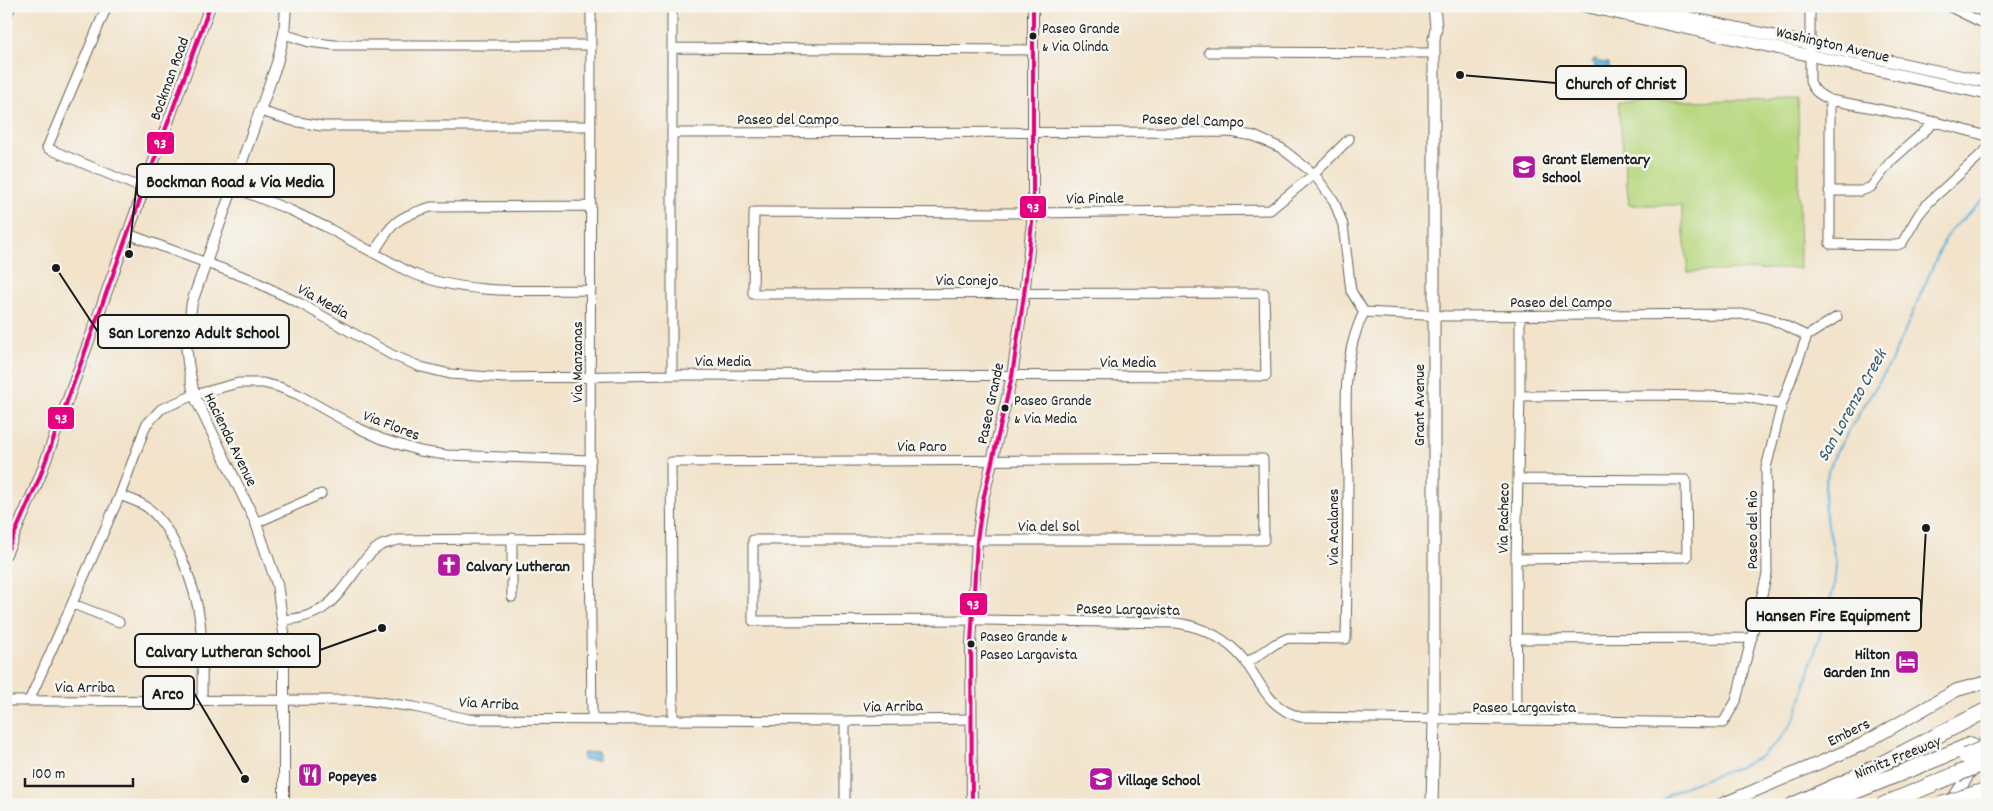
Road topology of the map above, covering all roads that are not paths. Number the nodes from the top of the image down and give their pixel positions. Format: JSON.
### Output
{"nodes":[{"id":1,"x":11,"y":6,"type":"edge"},
{"id":2,"x":107,"y":6,"type":"edge"},
{"id":3,"x":210,"y":6,"type":"edge"},
{"id":4,"x":286,"y":6,"type":"edge"},
{"id":5,"x":590,"y":6,"type":"edge"},
{"id":6,"x":672,"y":6,"type":"edge"},
{"id":7,"x":1034,"y":6,"type":"edge"},
{"id":8,"x":1584,"y":6,"type":"edge"},
{"id":9,"x":1635,"y":6,"type":"edge"},
{"id":10,"x":1810,"y":6,"type":"edge"},
{"id":11,"x":1948,"y":6,"type":"edge"},
{"id":12,"x":1436,"y":9,"type":"edge"},
{"id":13,"x":6,"y":17,"type":"edge"},
{"id":14,"x":1987,"y":25,"type":"edge"},
{"id":15,"x":284,"y":34,"type":"junction"},
{"id":16,"x":590,"y":45,"type":"junction"},
{"id":17,"x":672,"y":48,"type":"junction"},
{"id":18,"x":1810,"y":49,"type":"junction"},
{"id":19,"x":1033,"y":50,"type":"junction"},
{"id":20,"x":1209,"y":52,"type":"dead end"},
{"id":21,"x":1434,"y":53,"type":"junction"},
{"id":22,"x":1987,"y":82,"type":"edge"},
{"id":23,"x":1987,"y":94,"type":"edge"},
{"id":24,"x":1830,"y":100,"type":"junction"},
{"id":25,"x":260,"y":111,"type":"junction"},
{"id":26,"x":1936,"y":121,"type":"junction"},
{"id":27,"x":590,"y":126,"type":"junction"},
{"id":28,"x":672,"y":133,"type":"junction"},
{"id":29,"x":1033,"y":133,"type":"junction"},
{"id":30,"x":1987,"y":136,"type":"edge"},
{"id":31,"x":1349,"y":139,"type":"dead end"},
{"id":32,"x":1987,"y":149,"type":"edge"},
{"id":33,"x":1314,"y":174,"type":"junction"},
{"id":34,"x":232,"y":187,"type":"junction"},
{"id":35,"x":144,"y":189,"type":"junction"},
{"id":36,"x":1829,"y":192,"type":"junction"},
{"id":37,"x":591,"y":206,"type":"junction"},
{"id":38,"x":754,"y":212,"type":"joint"},
{"id":39,"x":1033,"y":213,"type":"junction"},
{"id":40,"x":128,"y":234,"type":"junction"},
{"id":41,"x":374,"y":253,"type":"junction"},
{"id":42,"x":205,"y":262,"type":"junction"},
{"id":43,"x":591,"y":290,"type":"junction"},
{"id":44,"x":1264,"y":293,"type":"joint"},
{"id":45,"x":1024,"y":295,"type":"junction"},
{"id":46,"x":1364,"y":312,"type":"junction"},
{"id":47,"x":1434,"y":316,"type":"junction"},
{"id":48,"x":1520,"y":316,"type":"junction"},
{"id":49,"x":1837,"y":317,"type":"dead end"},
{"id":50,"x":1807,"y":336,"type":"junction"},
{"id":51,"x":672,"y":375,"type":"junction"},
{"id":52,"x":590,"y":376,"type":"junction"},
{"id":53,"x":1012,"y":376,"type":"junction"},
{"id":54,"x":194,"y":395,"type":"junction"},
{"id":55,"x":1520,"y":396,"type":"junction"},
{"id":56,"x":1782,"y":404,"type":"junction"},
{"id":57,"x":992,"y":459,"type":"junction"},
{"id":58,"x":1263,"y":459,"type":"joint"},
{"id":59,"x":591,"y":460,"type":"junction"},
{"id":60,"x":1518,"y":479,"type":"junction"},
{"id":61,"x":321,"y":494,"type":"dead end"},
{"id":62,"x":120,"y":495,"type":"junction"},
{"id":63,"x":256,"y":523,"type":"junction"},
{"id":64,"x":512,"y":538,"type":"junction"},
{"id":65,"x":590,"y":538,"type":"junction"},
{"id":66,"x":753,"y":540,"type":"joint"},
{"id":67,"x":977,"y":540,"type":"junction"},
{"id":68,"x":6,"y":554,"type":"edge"},
{"id":69,"x":1516,"y":559,"type":"junction"},
{"id":70,"x":512,"y":597,"type":"dead end"},
{"id":71,"x":73,"y":604,"type":"junction"},
{"id":72,"x":282,"y":620,"type":"junction"},
{"id":73,"x":972,"y":621,"type":"junction"},
{"id":74,"x":119,"y":622,"type":"dead end"},
{"id":75,"x":1752,"y":638,"type":"junction"},
{"id":76,"x":1516,"y":639,"type":"junction"},
{"id":77,"x":1246,"y":664,"type":"junction"},
{"id":78,"x":1987,"y":682,"type":"edge"},
{"id":79,"x":6,"y":701,"type":"edge"},
{"id":80,"x":29,"y":701,"type":"junction"},
{"id":81,"x":202,"y":701,"type":"junction"},
{"id":82,"x":285,"y":701,"type":"junction"},
{"id":83,"x":1987,"y":710,"type":"edge"},
{"id":84,"x":592,"y":719,"type":"junction"},
{"id":85,"x":971,"y":719,"type":"junction"},
{"id":86,"x":672,"y":720,"type":"junction"},
{"id":87,"x":1517,"y":720,"type":"junction"},
{"id":88,"x":845,"y":721,"type":"junction"},
{"id":89,"x":1434,"y":721,"type":"junction"},
{"id":90,"x":1723,"y":724,"type":"joint"},
{"id":91,"x":1987,"y":739,"type":"edge"},
{"id":92,"x":1987,"y":748,"type":"edge"},
{"id":93,"x":1969,"y":750,"type":"junction"},
{"id":94,"x":1987,"y":762,"type":"edge"},
{"id":95,"x":1962,"y":777,"type":"junction"},
{"id":96,"x":1987,"y":788,"type":"edge"},
{"id":97,"x":284,"y":805,"type":"edge"},
{"id":98,"x":845,"y":805,"type":"edge"},
{"id":99,"x":972,"y":805,"type":"edge"},
{"id":100,"x":1432,"y":805,"type":"edge"},
{"id":101,"x":1721,"y":805,"type":"edge"},
{"id":102,"x":1793,"y":805,"type":"edge"},
{"id":103,"x":1821,"y":805,"type":"edge"},
{"id":104,"x":1845,"y":805,"type":"edge"},
{"id":105,"x":1883,"y":805,"type":"edge"},
{"id":106,"x":1940,"y":805,"type":"edge"},
{"id":107,"x":1949,"y":805,"type":"edge"},
{"id":108,"x":1959,"y":805,"type":"edge"},
{"id":109,"x":1969,"y":805,"type":"edge"}],
"edges":[{"from":1,"to":13,"type":"street"},
{"from":2,"to":35,"type":"street"},
{"from":3,"to":35,"type":"street","name":"Bockman Road"},
{"from":4,"to":15,"type":"street","name":"Hacienda Avenue"},
{"from":5,"to":16,"type":"street","name":"Via Manzanas"},
{"from":6,"to":17,"type":"street"},
{"from":7,"to":19,"type":"street","name":"Paseo Grande"},
{"from":8,"to":18,"type":"main road","name":"Washington Avenue"},
{"from":9,"to":18,"type":"main road","name":"Washington Avenue"},
{"from":10,"to":18,"type":"street"},
{"from":11,"to":14,"type":"street"},
{"from":12,"to":21,"type":"main road","name":"Grant Avenue"},
{"from":15,"to":16,"type":"street"},
{"from":15,"to":25,"type":"street","name":"Hacienda Avenue"},
{"from":16,"to":27,"type":"street","name":"Via Manzanas"},
{"from":17,"to":19,"type":"street"},
{"from":17,"to":28,"type":"street"},
{"from":18,"to":22,"type":"main road","name":"Washington Avenue"},
{"from":18,"to":23,"type":"main road","name":"Washington Avenue"},
{"from":18,"to":24,"type":"street"},
{"from":19,"to":29,"type":"street","name":"Paseo Grande"},
{"from":20,"to":21,"type":"street"},
{"from":21,"to":47,"type":"main road","name":"Grant Avenue"},
{"from":24,"to":26,"type":"street"},
{"from":24,"to":36,"type":"street"},
{"from":25,"to":27,"type":"street"},
{"from":25,"to":34,"type":"street","name":"Hacienda Avenue"},
{"from":26,"to":30,"type":"street"},
{"from":26,"to":36,"type":"street"},
{"from":27,"to":37,"type":"street","name":"Via Manzanas"},
{"from":28,"to":29,"type":"street","name":"Paseo del Campo"},
{"from":28,"to":51,"type":"street"},
{"from":29,"to":33,"type":"street","name":"Paseo del Campo"},
{"from":29,"to":39,"type":"street","name":"Paseo Grande"},
{"from":31,"to":33,"type":"street","name":"Via Pinale"},
{"from":32,"to":36,"type":"street"},
{"from":33,"to":39,"type":"street","name":"Via Pinale"},
{"from":33,"to":46,"type":"street","name":"Paseo del Campo"},
{"from":34,"to":41,"type":"street"},
{"from":34,"to":42,"type":"street","name":"Hacienda Avenue"},
{"from":35,"to":40,"type":"street","name":"Bockman Road"},
{"from":37,"to":41,"type":"street"},
{"from":37,"to":43,"type":"street","name":"Via Manzanas"},
{"from":38,"to":39,"type":"street","name":"Via Pinale"},
{"from":38,"to":45,"type":"street","name":"Via Conejo"},
{"from":39,"to":45,"type":"street","name":"Paseo Grande"},
{"from":40,"to":42,"type":"street","name":"Via Media"},
{"from":40,"to":68,"type":"street","name":"Bockman Road"},
{"from":41,"to":43,"type":"street"},
{"from":42,"to":52,"type":"street","name":"Via Media"},
{"from":42,"to":54,"type":"street","name":"Hacienda Avenue"},
{"from":43,"to":52,"type":"street","name":"Via Manzanas"},
{"from":44,"to":45,"type":"street","name":"Via Conejo"},
{"from":44,"to":53,"type":"street","name":"Via Media"},
{"from":45,"to":53,"type":"street","name":"Paseo Grande"},
{"from":46,"to":47,"type":"street","name":"Paseo del Campo"},
{"from":46,"to":77,"type":"street","name":"Via Acalanes"},
{"from":47,"to":48,"type":"street","name":"Paseo del Campo"},
{"from":47,"to":89,"type":"main road","name":"Grant Avenue"},
{"from":48,"to":50,"type":"street","name":"Paseo del Campo"},
{"from":48,"to":55,"type":"street","name":"Via Pacheco"},
{"from":49,"to":50,"type":"street"},
{"from":50,"to":56,"type":"street","name":"Paseo del Rio"},
{"from":51,"to":52,"type":"street","name":"Via Media"},
{"from":51,"to":53,"type":"street","name":"Via Media"},
{"from":52,"to":59,"type":"street","name":"Via Manzanas"},
{"from":53,"to":57,"type":"street","name":"Paseo Grande"},
{"from":54,"to":59,"type":"street","name":"Via Flores"},
{"from":54,"to":62,"type":"street","name":"Via Flores"},
{"from":54,"to":63,"type":"street","name":"Hacienda Avenue"},
{"from":55,"to":56,"type":"street"},
{"from":55,"to":60,"type":"street","name":"Via Pacheco"},
{"from":56,"to":75,"type":"street","name":"Paseo del Rio"},
{"from":57,"to":58,"type":"street","name":"Via Paro"},
{"from":57,"to":67,"type":"street","name":"Paseo Grande"},
{"from":57,"to":86,"type":"street","name":"Via Paro"},
{"from":58,"to":67,"type":"street","name":"Via del Sol"},
{"from":59,"to":65,"type":"street","name":"Via Manzanas"},
{"from":60,"to":69,"type":"street","name":"Via Pacheco"},
{"from":60,"to":69,"type":"street"},
{"from":61,"to":63,"type":"street"},
{"from":62,"to":71,"type":"street","name":"Via Flores"},
{"from":62,"to":81,"type":"street"},
{"from":63,"to":72,"type":"street","name":"Hacienda Avenue"},
{"from":64,"to":65,"type":"street"},
{"from":64,"to":70,"type":"street"},
{"from":64,"to":72,"type":"street"},
{"from":65,"to":84,"type":"street","name":"Via Manzanas"},
{"from":66,"to":67,"type":"street","name":"Via del Sol"},
{"from":66,"to":73,"type":"street","name":"Paseo Largavista"},
{"from":67,"to":73,"type":"street","name":"Paseo Grande"},
{"from":69,"to":76,"type":"street","name":"Via Pacheco"},
{"from":71,"to":74,"type":"street"},
{"from":71,"to":80,"type":"street","name":"Via Flores"},
{"from":72,"to":82,"type":"street","name":"Hacienda Avenue"},
{"from":73,"to":77,"type":"street","name":"Paseo Largavista"},
{"from":73,"to":85,"type":"street","name":"Paseo Grande"},
{"from":75,"to":76,"type":"street"},
{"from":75,"to":90,"type":"street","name":"Paseo del Rio"},
{"from":76,"to":87,"type":"street","name":"Via Pacheco"},
{"from":77,"to":89,"type":"street","name":"Paseo Largavista"},
{"from":78,"to":101,"type":"main road","name":"Embers"},
{"from":79,"to":80,"type":"street","name":"Via Arriba"},
{"from":80,"to":81,"type":"street","name":"Via Arriba"},
{"from":81,"to":82,"type":"street","name":"Via Arriba"},
{"from":82,"to":84,"type":"street","name":"Via Arriba"},
{"from":82,"to":97,"type":"street","name":"Hacienda Avenue"},
{"from":83,"to":102,"type":"highway"},
{"from":84,"to":86,"type":"street","name":"Via Arriba"},
{"from":85,"to":88,"type":"street","name":"Via Arriba"},
{"from":85,"to":99,"type":"street","name":"Paseo Grande"},
{"from":86,"to":88,"type":"street","name":"Via Arriba"},
{"from":87,"to":89,"type":"street","name":"Paseo Largavista"},
{"from":87,"to":90,"type":"street","name":"Paseo Largavista"},
{"from":88,"to":98,"type":"street"},
{"from":89,"to":100,"type":"main road","name":"Grant Avenue"},
{"from":91,"to":93,"type":"highway","name":"Nimitz Freeway"},
{"from":91,"to":95,"type":"main road"},
{"from":92,"to":93,"type":"highway","bridge":true},
{"from":93,"to":103,"type":"highway","name":"Nimitz Freeway"},
{"from":93,"to":104,"type":"highway"},
{"from":94,"to":95,"type":"highway","bridge":true},
{"from":95,"to":105,"type":"highway"},
{"from":95,"to":107,"type":"main road"},
{"from":95,"to":108,"type":"main road"},
{"from":96,"to":106,"type":"highway","bridge":true},
{"from":96,"to":109,"type":"highway"}]}
